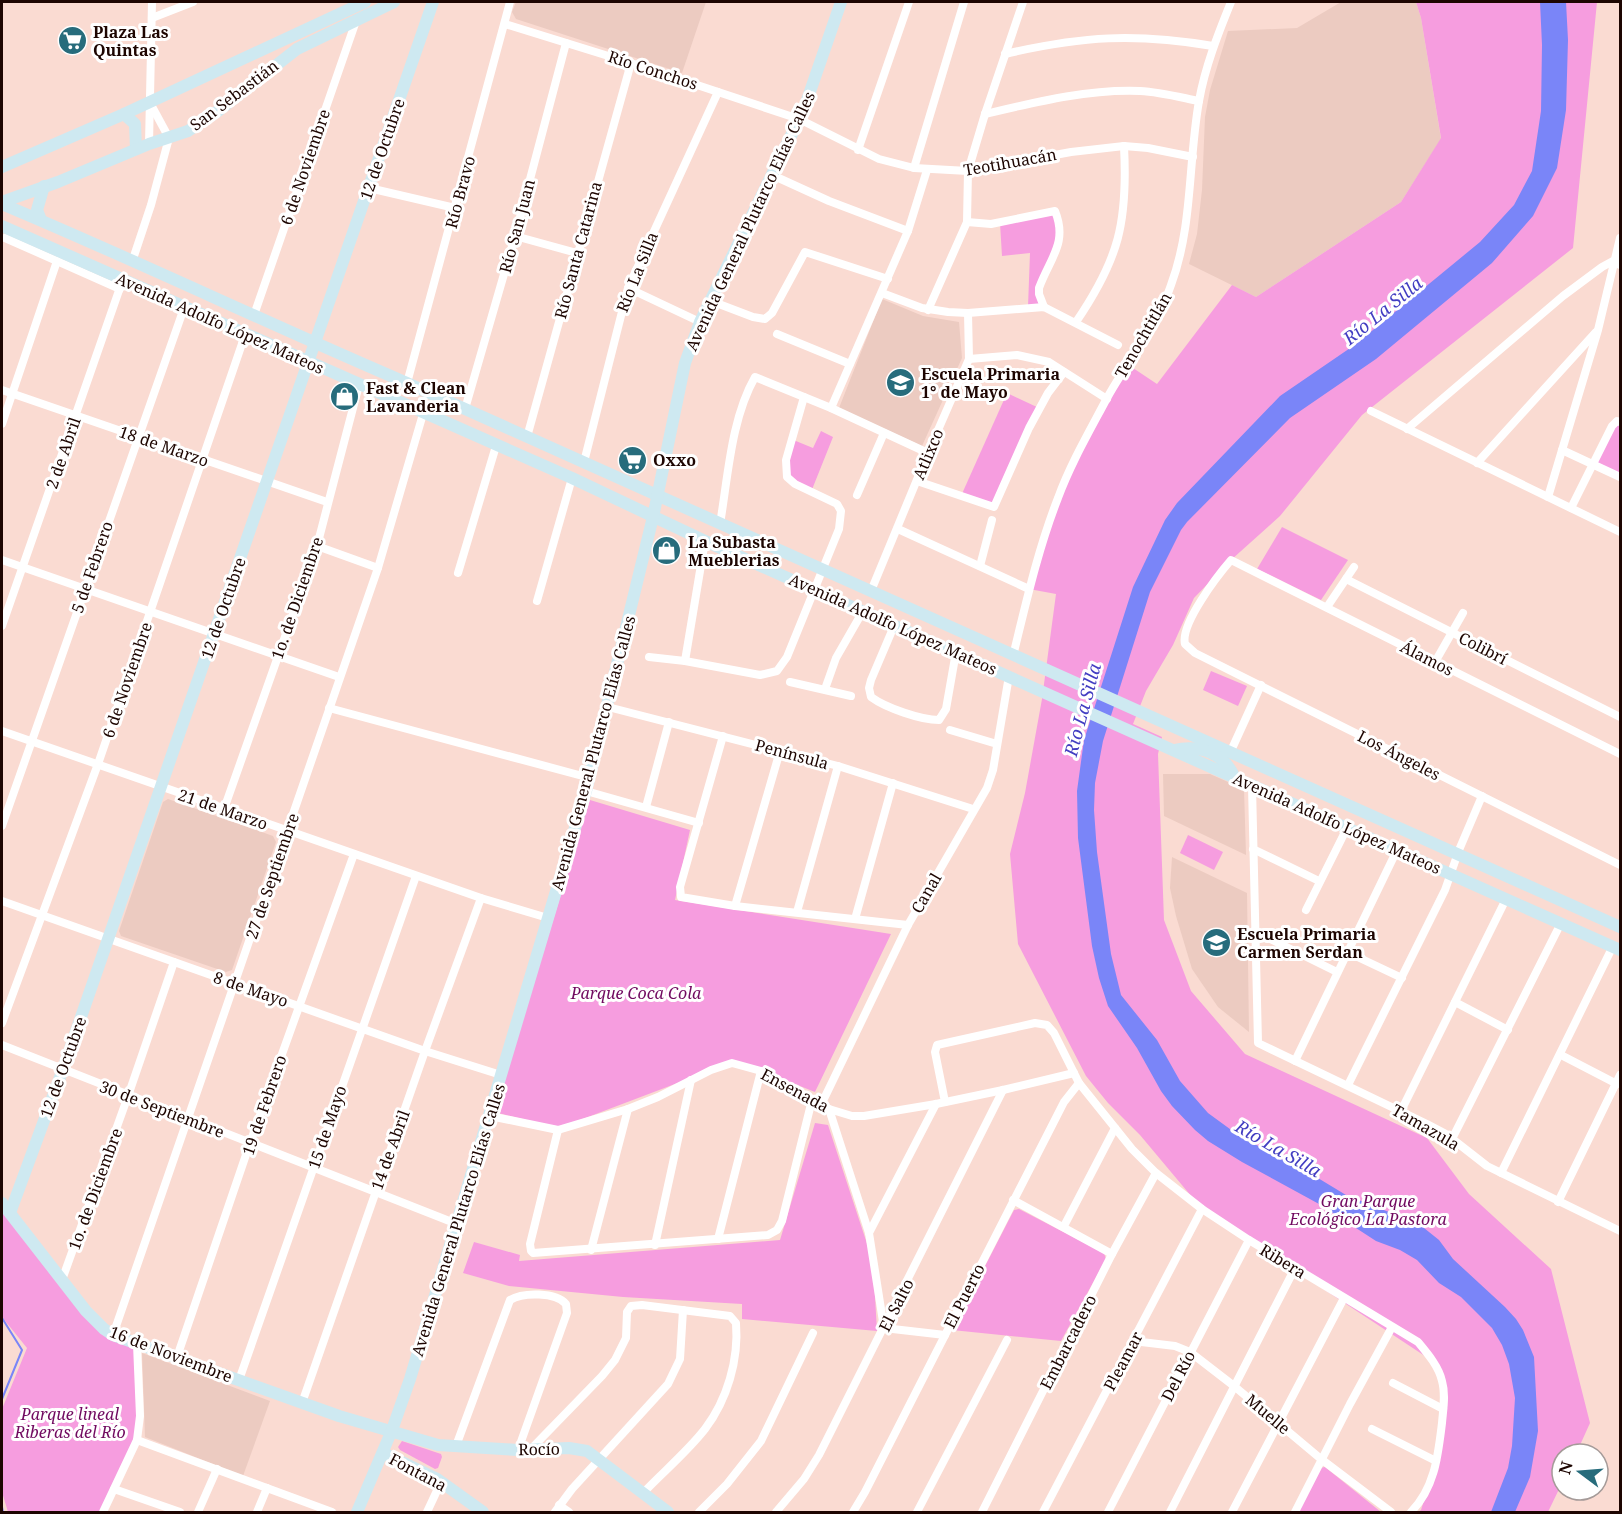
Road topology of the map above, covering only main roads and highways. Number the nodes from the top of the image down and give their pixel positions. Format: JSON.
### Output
{"nodes":[{"id":1,"x":365,"y":2,"type":"edge"},
{"id":2,"x":394,"y":2,"type":"edge"},
{"id":3,"x":433,"y":2,"type":"edge"},
{"id":4,"x":841,"y":2,"type":"edge"},
{"id":5,"x":124,"y":114,"type":"junction"},
{"id":6,"x":136,"y":149,"type":"junction"},
{"id":7,"x":2,"y":167,"type":"edge"},
{"id":8,"x":44,"y":186,"type":"junction"},
{"id":9,"x":2,"y":203,"type":"edge"},
{"id":10,"x":41,"y":220,"type":"junction"},
{"id":11,"x":3,"y":232,"type":"edge"},
{"id":12,"x":315,"y":343,"type":"junction"},
{"id":13,"x":308,"y":362,"type":"junction"},
{"id":14,"x":658,"y":497,"type":"junction"},
{"id":15,"x":653,"y":517,"type":"junction"},
{"id":16,"x":1620,"y":927,"type":"edge"},
{"id":17,"x":1617,"y":948,"type":"edge"},
{"id":18,"x":2,"y":1203,"type":"edge"},
{"id":19,"x":10,"y":1213,"type":"junction"},
{"id":20,"x":392,"y":1430,"type":"junction"},
{"id":21,"x":382,"y":1453,"type":"junction"},
{"id":22,"x":357,"y":1512,"type":"edge"},
{"id":23,"x":483,"y":1512,"type":"edge"},
{"id":24,"x":668,"y":1512,"type":"edge"}],
"edges":[{"from":1,"to":5,"type":"main road","name":"San Sebastián"},
{"from":2,"to":6,"type":"main road","name":"San Sebastián"},
{"from":3,"to":12,"type":"main road","name":"12 de Octubre"},
{"from":4,"to":14,"type":"main road","name":"Avenida General Plutarco Elías Calles"},
{"from":5,"to":6,"type":"main road"},
{"from":5,"to":7,"type":"main road","name":"San Sebastián"},
{"from":6,"to":8,"type":"main road","name":"San Sebastián"},
{"from":8,"to":9,"type":"main road","name":"San Sebastián"},
{"from":8,"to":10,"type":"main road"},
{"from":9,"to":10,"type":"main road","name":"Avenida Adolfo López Mateos"},
{"from":10,"to":12,"type":"main road","name":"Avenida Adolfo López Mateos"},
{"from":11,"to":13,"type":"main road","name":"Avenida Adolfo López Mateos"},
{"from":12,"to":13,"type":"main road","name":"12 de Octubre"},
{"from":12,"to":14,"type":"main road","name":"Avenida Adolfo López Mateos"},
{"from":13,"to":15,"type":"main road","name":"Avenida Adolfo López Mateos"},
{"from":13,"to":19,"type":"main road","name":"12 de Octubre"},
{"from":14,"to":15,"type":"main road","name":"Avenida General Plutarco Elías Calles"},
{"from":14,"to":16,"type":"main road","name":"Avenida Adolfo López Mateos"},
{"from":15,"to":17,"type":"main road","name":"Avenida Adolfo López Mateos"},
{"from":15,"to":20,"type":"main road","name":"Avenida General Plutarco Elías Calles"},
{"from":18,"to":19,"type":"main road","name":"16 de Noviembre"},
{"from":19,"to":20,"type":"main road","name":"16 de Noviembre"},
{"from":20,"to":21,"type":"main road","name":"Avenida General Plutarco Elías Calles"},
{"from":20,"to":24,"type":"main road","name":"Rocío"},
{"from":21,"to":22,"type":"main road","name":"Avenida General Plutarco Elías Calles"},
{"from":21,"to":23,"type":"main road","name":"Fontana"}]}
